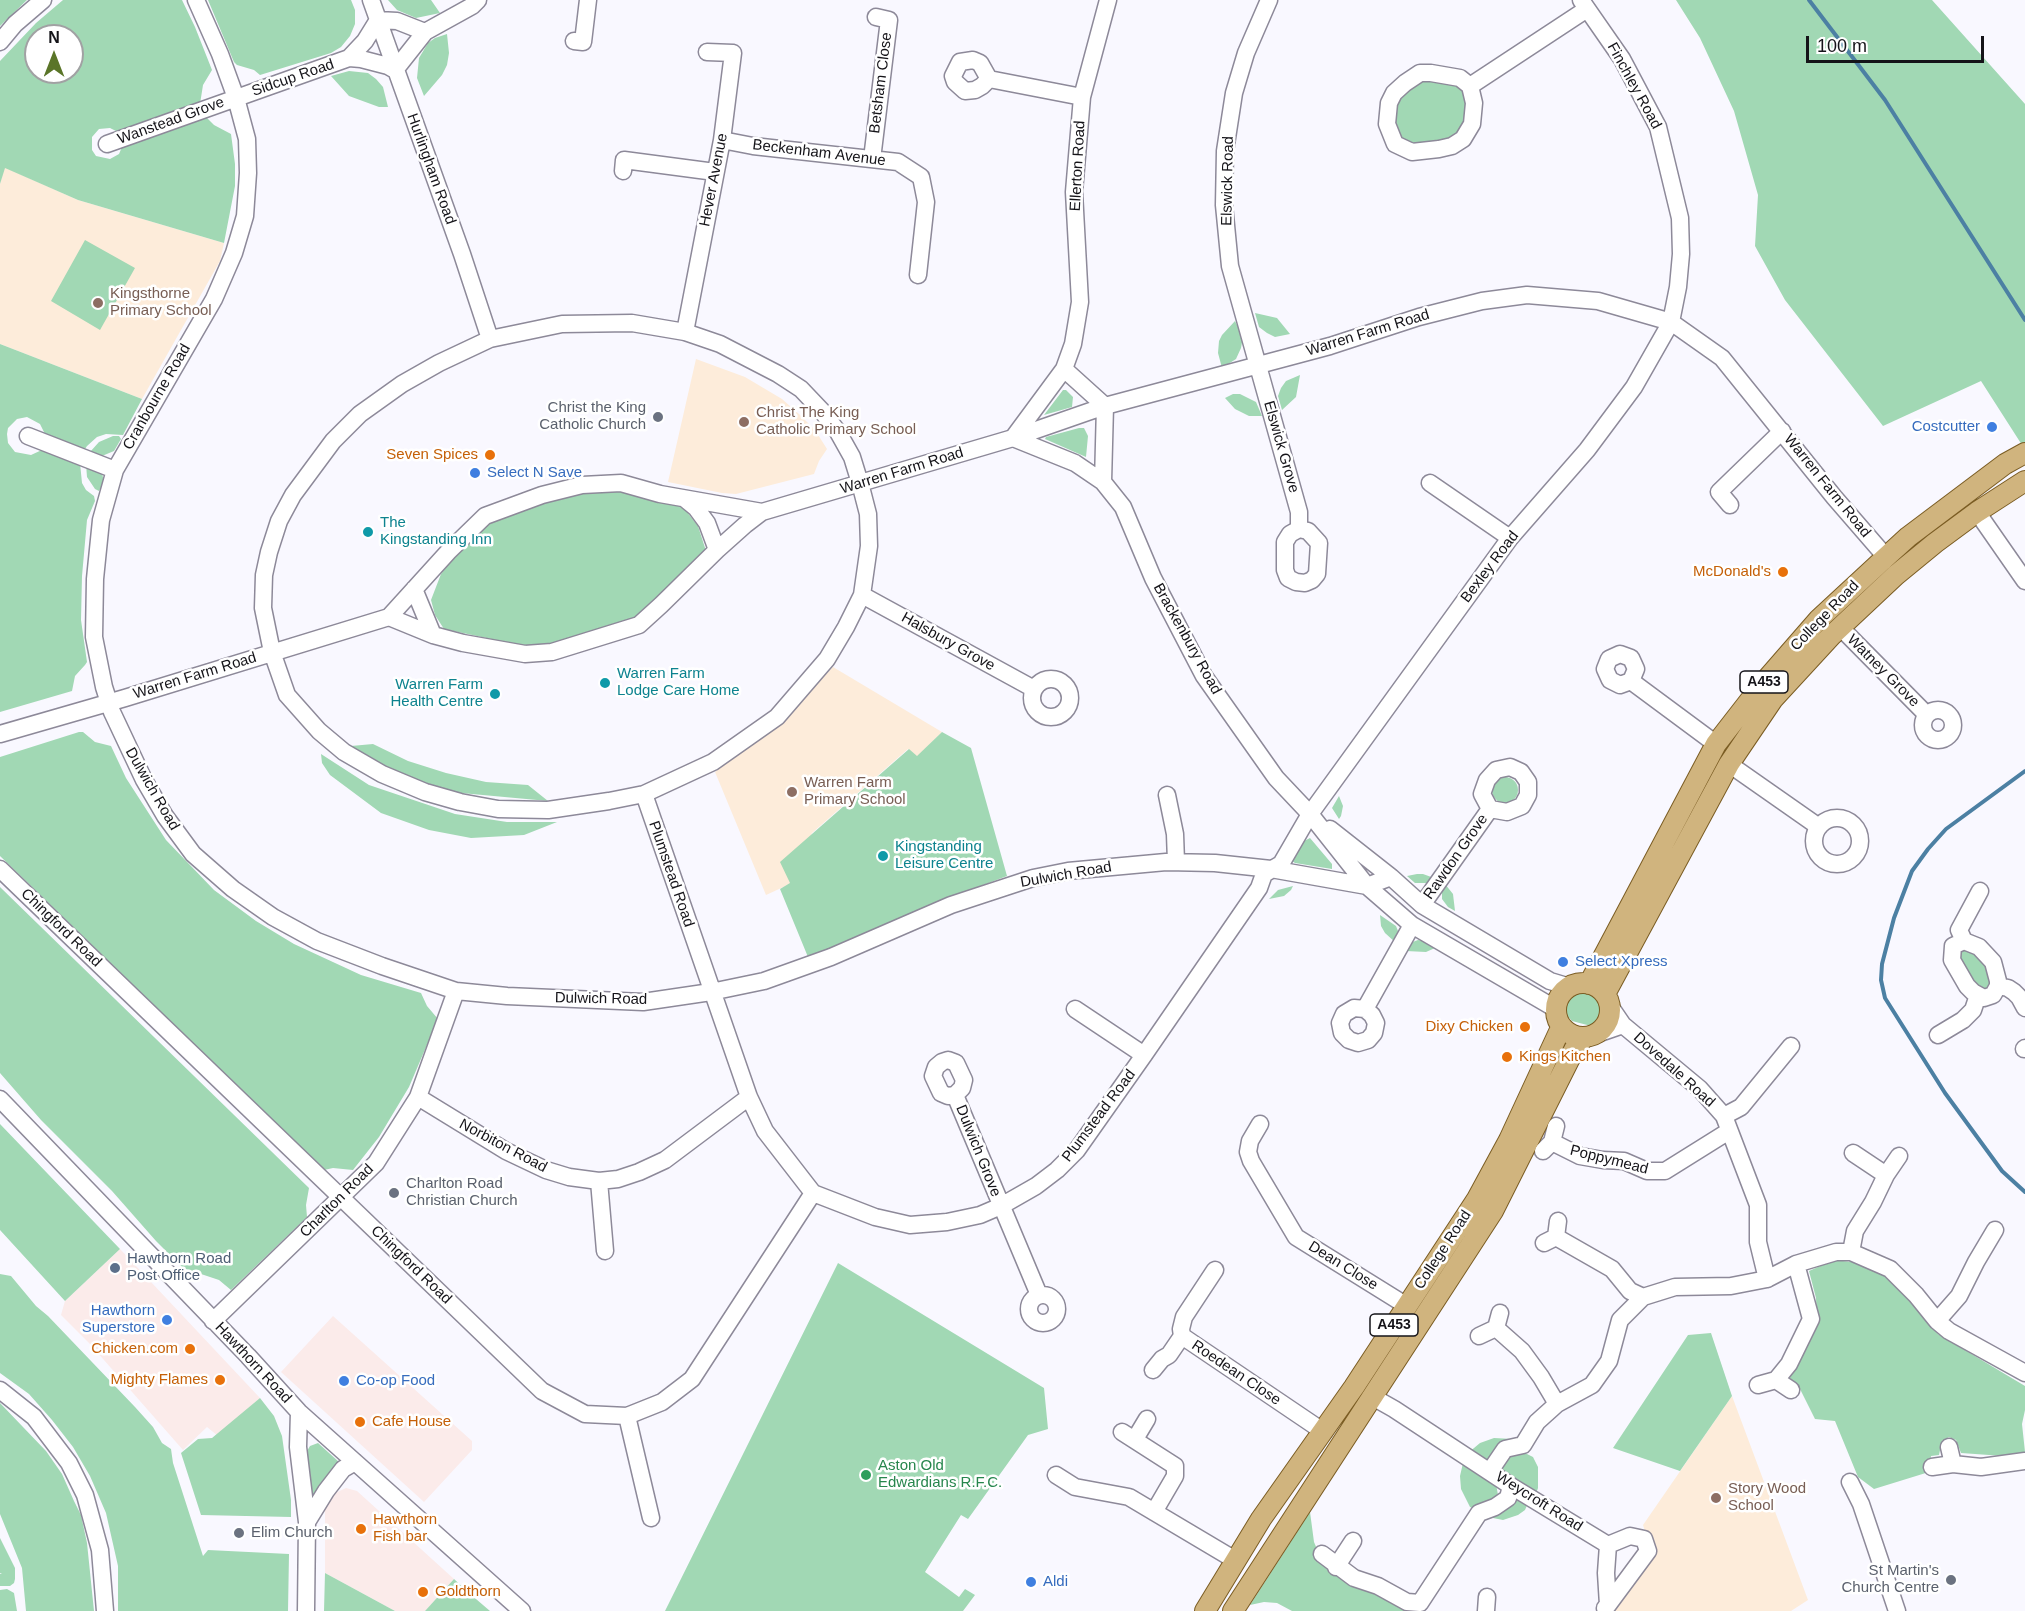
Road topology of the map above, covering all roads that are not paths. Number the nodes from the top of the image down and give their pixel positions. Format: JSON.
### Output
{"nodes":[{"id":1,"x":43,"y":0,"type":"edge"},
{"id":2,"x":196,"y":0,"type":"edge"},
{"id":3,"x":371,"y":0,"type":"edge"},
{"id":4,"x":478,"y":0,"type":"edge"},
{"id":5,"x":588,"y":0,"type":"edge"},
{"id":6,"x":1108,"y":0,"type":"edge"},
{"id":7,"x":1269,"y":0,"type":"edge"},
{"id":8,"x":1584,"y":5,"type":"edge"},
{"id":9,"x":876,"y":17,"type":"dead end"},
{"id":10,"x":378,"y":20,"type":"junction"},
{"id":11,"x":425,"y":32,"type":"junction"},
{"id":12,"x":574,"y":41,"type":"dead end"},
{"id":13,"x":0,"y":42,"type":"edge"},
{"id":14,"x":707,"y":52,"type":"dead end"},
{"id":15,"x":349,"y":58,"type":"junction"},
{"id":16,"x":395,"y":70,"type":"junction"},
{"id":17,"x":988,"y":79,"type":"dead end"},
{"id":18,"x":1470,"y":86,"type":"junction"},
{"id":19,"x":1082,"y":97,"type":"junction"},
{"id":20,"x":236,"y":98,"type":"junction"},
{"id":21,"x":722,"y":140,"type":"junction"},
{"id":22,"x":107,"y":144,"type":"dead end"},
{"id":23,"x":872,"y":159,"type":"junction"},
{"id":24,"x":623,"y":171,"type":"dead end"},
{"id":25,"x":715,"y":172,"type":"junction"},
{"id":26,"x":918,"y":275,"type":"dead end"},
{"id":27,"x":1671,"y":322,"type":"junction"},
{"id":28,"x":685,"y":332,"type":"junction"},
{"id":29,"x":490,"y":339,"type":"junction"},
{"id":30,"x":1257,"y":366,"type":"junction"},
{"id":31,"x":1064,"y":369,"type":"junction"},
{"id":32,"x":1105,"y":406,"type":"junction"},
{"id":33,"x":1782,"y":431,"type":"junction"},
{"id":34,"x":28,"y":436,"type":"dead end"},
{"id":35,"x":1012,"y":438,"type":"junction"},
{"id":36,"x":2025,"y":453,"type":"edge"},
{"id":37,"x":115,"y":470,"type":"junction"},
{"id":38,"x":2025,"y":481,"type":"edge"},
{"id":39,"x":1103,"y":482,"type":"junction"},
{"id":40,"x":860,"y":483,"type":"junction"},
{"id":41,"x":1430,"y":483,"type":"dead end"},
{"id":42,"x":684,"y":498,"type":"junction"},
{"id":43,"x":1730,"y":505,"type":"dead end"},
{"id":44,"x":762,"y":512,"type":"junction"},
{"id":45,"x":1977,"y":512,"type":"junction"},
{"id":46,"x":1299,"y":529,"type":"dead end"},
{"id":47,"x":1510,"y":538,"type":"junction"},
{"id":48,"x":717,"y":550,"type":"junction"},
{"id":49,"x":1886,"y":557,"type":"junction"},
{"id":50,"x":1896,"y":575,"type":"junction"},
{"id":51,"x":2025,"y":580,"type":"edge"},
{"id":52,"x":414,"y":589,"type":"junction"},
{"id":53,"x":862,"y":595,"type":"junction"},
{"id":54,"x":389,"y":616,"type":"junction"},
{"id":55,"x":1840,"y":627,"type":"junction"},
{"id":56,"x":433,"y":635,"type":"junction"},
{"id":57,"x":272,"y":652,"type":"junction"},
{"id":58,"x":1631,"y":681,"type":"dead end"},
{"id":59,"x":1034,"y":689,"type":"dead end"},
{"id":60,"x":109,"y":701,"type":"junction"},
{"id":61,"x":1927,"y":715,"type":"dead end"},
{"id":62,"x":0,"y":734,"type":"edge"},
{"id":63,"x":1716,"y":744,"type":"junction"},
{"id":64,"x":1730,"y":764,"type":"junction"},
{"id":65,"x":644,"y":794,"type":"junction"},
{"id":66,"x":1167,"y":795,"type":"dead end"},
{"id":67,"x":1490,"y":809,"type":"dead end"},
{"id":68,"x":1310,"y":814,"type":"junction"},
{"id":69,"x":1819,"y":827,"type":"dead end"},
{"id":70,"x":1176,"y":862,"type":"junction"},
{"id":71,"x":0,"y":869,"type":"edge"},
{"id":72,"x":1271,"y":869,"type":"junction"},
{"id":73,"x":1391,"y":877,"type":"junction"},
{"id":74,"x":1367,"y":886,"type":"junction"},
{"id":75,"x":1980,"y":891,"type":"dead end"},
{"id":76,"x":1422,"y":904,"type":"junction"},
{"id":77,"x":1412,"y":925,"type":"junction"},
{"id":78,"x":1964,"y":941,"type":"junction"},
{"id":79,"x":1998,"y":987,"type":"junction"},
{"id":80,"x":456,"y":991,"type":"junction"},
{"id":81,"x":711,"y":992,"type":"junction"},
{"id":82,"x":1594,"y":993,"type":"junction"},
{"id":83,"x":1978,"y":995,"type":"junction"},
{"id":84,"x":2025,"y":1008,"type":"edge"},
{"id":85,"x":1075,"y":1009,"type":"dead end"},
{"id":86,"x":1365,"y":1009,"type":"dead end"},
{"id":87,"x":1557,"y":1009,"type":"junction"},
{"id":88,"x":1623,"y":1025,"type":"junction"},
{"id":89,"x":1564,"y":1029,"type":"junction"},
{"id":90,"x":1591,"y":1035,"type":"junction"},
{"id":91,"x":1938,"y":1035,"type":"dead end"},
{"id":92,"x":1791,"y":1046,"type":"dead end"},
{"id":93,"x":1144,"y":1055,"type":"junction"},
{"id":94,"x":955,"y":1095,"type":"dead end"},
{"id":95,"x":418,"y":1098,"type":"junction"},
{"id":96,"x":749,"y":1098,"type":"junction"},
{"id":97,"x":0,"y":1099,"type":"edge"},
{"id":98,"x":1727,"y":1123,"type":"junction"},
{"id":99,"x":1260,"y":1124,"type":"dead end"},
{"id":100,"x":1550,"y":1140,"type":"dead end"},
{"id":101,"x":1853,"y":1153,"type":"dead end"},
{"id":102,"x":1899,"y":1156,"type":"dead end"},
{"id":103,"x":1886,"y":1175,"type":"junction"},
{"id":104,"x":598,"y":1181,"type":"junction"},
{"id":105,"x":813,"y":1193,"type":"junction"},
{"id":106,"x":340,"y":1198,"type":"junction"},
{"id":107,"x":1001,"y":1206,"type":"junction"},
{"id":108,"x":1995,"y":1230,"type":"dead end"},
{"id":109,"x":1553,"y":1234,"type":"dead end"},
{"id":110,"x":605,"y":1251,"type":"dead end"},
{"id":111,"x":1851,"y":1252,"type":"junction"},
{"id":112,"x":1796,"y":1264,"type":"junction"},
{"id":113,"x":1215,"y":1270,"type":"dead end"},
{"id":114,"x":1767,"y":1279,"type":"junction"},
{"id":115,"x":1038,"y":1295,"type":"dead end"},
{"id":116,"x":1643,"y":1297,"type":"junction"},
{"id":117,"x":1407,"y":1306,"type":"junction"},
{"id":118,"x":213,"y":1321,"type":"junction"},
{"id":119,"x":1937,"y":1321,"type":"junction"},
{"id":120,"x":1182,"y":1336,"type":"junction"},
{"id":121,"x":1479,"y":1336,"type":"dead end"},
{"id":122,"x":1153,"y":1370,"type":"dead end"},
{"id":123,"x":2025,"y":1373,"type":"edge"},
{"id":124,"x":1776,"y":1380,"type":"junction"},
{"id":125,"x":1758,"y":1385,"type":"dead end"},
{"id":126,"x":0,"y":1390,"type":"edge"},
{"id":127,"x":1791,"y":1390,"type":"dead end"},
{"id":128,"x":1371,"y":1396,"type":"junction"},
{"id":129,"x":1557,"y":1404,"type":"junction"},
{"id":130,"x":299,"y":1412,"type":"junction"},
{"id":131,"x":627,"y":1416,"type":"junction"},
{"id":132,"x":1147,"y":1419,"type":"dead end"},
{"id":133,"x":1324,"y":1432,"type":"junction"},
{"id":134,"x":321,"y":1433,"type":"junction"},
{"id":135,"x":298,"y":1447,"type":"junction"},
{"id":136,"x":1949,"y":1447,"type":"dead end"},
{"id":137,"x":2025,"y":1461,"type":"edge"},
{"id":138,"x":355,"y":1462,"type":"junction"},
{"id":139,"x":1953,"y":1464,"type":"junction"},
{"id":140,"x":1932,"y":1467,"type":"dead end"},
{"id":141,"x":1490,"y":1471,"type":"junction"},
{"id":142,"x":1056,"y":1475,"type":"dead end"},
{"id":143,"x":1850,"y":1482,"type":"dead end"},
{"id":144,"x":1511,"y":1486,"type":"junction"},
{"id":145,"x":1154,"y":1512,"type":"junction"},
{"id":146,"x":651,"y":1518,"type":"dead end"},
{"id":147,"x":308,"y":1522,"type":"junction"},
{"id":148,"x":1353,"y":1541,"type":"dead end"},
{"id":149,"x":1608,"y":1545,"type":"junction"},
{"id":150,"x":1322,"y":1554,"type":"dead end"},
{"id":151,"x":1235,"y":1560,"type":"junction"},
{"id":152,"x":1336,"y":1566,"type":"junction"},
{"id":153,"x":1422,"y":1607,"type":"edge"},
{"id":154,"x":1605,"y":1608,"type":"edge"},
{"id":155,"x":105,"y":1611,"type":"edge"},
{"id":156,"x":306,"y":1611,"type":"edge"},
{"id":157,"x":522,"y":1611,"type":"edge"},
{"id":158,"x":1204,"y":1611,"type":"edge"},
{"id":159,"x":1233,"y":1611,"type":"edge"},
{"id":160,"x":1897,"y":1611,"type":"edge"}],
"edges":[{"from":1,"to":13,"type":"street"},
{"from":2,"to":20,"type":"street","name":"Cranbourne Road"},
{"from":3,"to":10,"type":"street","name":"Hurlingham Road"},
{"from":4,"to":11,"type":"street"},
{"from":5,"to":12,"type":"street"},
{"from":6,"to":19,"type":"street","name":"Ellerton Road"},
{"from":7,"to":30,"type":"street","name":"Elswick Road"},
{"from":8,"to":18,"type":"street"},
{"from":8,"to":27,"type":"street","name":"Finchley Road"},
{"from":9,"to":23,"type":"street","name":"Betsham Close"},
{"from":10,"to":11,"type":"street"},
{"from":10,"to":15,"type":"street","name":"Sidcup Road"},
{"from":10,"to":16,"type":"street","name":"Hurlingham Road"},
{"from":11,"to":16,"type":"street"},
{"from":14,"to":21,"type":"street","name":"Hever Avenue"},
{"from":15,"to":16,"type":"street","name":"Sidcup Road"},
{"from":15,"to":20,"type":"street","name":"Sidcup Road"},
{"from":16,"to":29,"type":"street","name":"Hurlingham Road"},
{"from":17,"to":19,"type":"street"},
{"from":18,"to":18,"type":"street"},
{"from":19,"to":31,"type":"street","name":"Ellerton Road"},
{"from":20,"to":22,"type":"street","name":"Wanstead Grove"},
{"from":20,"to":37,"type":"street","name":"Cranbourne Road"},
{"from":21,"to":23,"type":"street","name":"Beckenham Avenue"},
{"from":21,"to":25,"type":"street","name":"Hever Avenue"},
{"from":23,"to":26,"type":"street","name":"Beckenham Avenue"},
{"from":24,"to":25,"type":"street"},
{"from":25,"to":28,"type":"street","name":"Hever Avenue"},
{"from":27,"to":30,"type":"street","name":"Warren Farm Road"},
{"from":27,"to":33,"type":"street","name":"Warren Farm Road"},
{"from":27,"to":47,"type":"street","name":"Bexley Road"},
{"from":28,"to":29,"type":"street"},
{"from":28,"to":40,"type":"street"},
{"from":29,"to":57,"type":"street"},
{"from":30,"to":32,"type":"street","name":"Warren Farm Road"},
{"from":30,"to":46,"type":"street","name":"Elswick Grove"},
{"from":31,"to":32,"type":"street"},
{"from":31,"to":35,"type":"street","name":"Ellerton Road"},
{"from":32,"to":35,"type":"street","name":"Warren Farm Road"},
{"from":32,"to":39,"type":"street"},
{"from":33,"to":43,"type":"street"},
{"from":33,"to":49,"type":"street","name":"Warren Farm Road"},
{"from":34,"to":37,"type":"street"},
{"from":35,"to":39,"type":"street","name":"Brackenbury Road"},
{"from":35,"to":40,"type":"street","name":"Warren Farm Road"},
{"from":36,"to":49,"type":"main road","name":"College Road","number":"A453"},
{"from":37,"to":60,"type":"street","name":"Cranbourne Road"},
{"from":38,"to":45,"type":"main road","name":"College Road","number":"A453"},
{"from":39,"to":68,"type":"street","name":"Brackenbury Road"},
{"from":40,"to":44,"type":"street","name":"Warren Farm Road"},
{"from":40,"to":53,"type":"street"},
{"from":41,"to":47,"type":"street"},
{"from":42,"to":44,"type":"street","name":"Warren Farm Road"},
{"from":42,"to":48,"type":"street"},
{"from":42,"to":52,"type":"street","name":"Warren Farm Road"},
{"from":44,"to":48,"type":"street","name":"Warren Farm Road"},
{"from":45,"to":50,"type":"main road","name":"College Road","number":"A453"},
{"from":45,"to":51,"type":"street"},
{"from":47,"to":68,"type":"street","name":"Bexley Road"},
{"from":48,"to":56,"type":"street","name":"Warren Farm Road"},
{"from":49,"to":50,"type":"main road"},
{"from":49,"to":63,"type":"main road","name":"College Road","number":"A453"},
{"from":50,"to":55,"type":"main road","name":"College Road","number":"A453"},
{"from":52,"to":54,"type":"street","name":"Warren Farm Road"},
{"from":52,"to":56,"type":"street"},
{"from":53,"to":59,"type":"street","name":"Halsbury Grove"},
{"from":53,"to":65,"type":"street"},
{"from":54,"to":56,"type":"street","name":"Warren Farm Road"},
{"from":54,"to":57,"type":"street","name":"Warren Farm Road"},
{"from":55,"to":61,"type":"street","name":"Watney Grove"},
{"from":55,"to":64,"type":"main road","name":"College Road","number":"A453"},
{"from":57,"to":60,"type":"street","name":"Warren Farm Road"},
{"from":57,"to":65,"type":"street"},
{"from":58,"to":63,"type":"street"},
{"from":60,"to":62,"type":"street","name":"Warren Farm Road"},
{"from":60,"to":80,"type":"street","name":"Dulwich Road"},
{"from":63,"to":82,"type":"main road","name":"College Road","number":"A453"},
{"from":64,"to":69,"type":"street"},
{"from":64,"to":82,"type":"main road","name":"College Road","number":"A453"},
{"from":65,"to":81,"type":"street","name":"Plumstead Road"},
{"from":66,"to":70,"type":"street"},
{"from":67,"to":76,"type":"street","name":"Rawdon Grove"},
{"from":68,"to":72,"type":"street","name":"Plumstead Road"},
{"from":68,"to":73,"type":"street","name":"Brackenbury Road"},
{"from":68,"to":74,"type":"street","name":"Brackenbury Road"},
{"from":70,"to":72,"type":"street","name":"Dulwich Road"},
{"from":70,"to":81,"type":"street","name":"Dulwich Road"},
{"from":71,"to":106,"type":"street","name":"Chingford Road"},
{"from":72,"to":74,"type":"street"},
{"from":72,"to":93,"type":"street","name":"Plumstead Road"},
{"from":73,"to":74,"type":"street"},
{"from":73,"to":76,"type":"street","name":"Brackenbury Road"},
{"from":74,"to":77,"type":"street","name":"Brackenbury Road"},
{"from":75,"to":78,"type":"street"},
{"from":76,"to":82,"type":"street","name":"Brackenbury Road"},
{"from":77,"to":86,"type":"street"},
{"from":77,"to":87,"type":"street","name":"Brackenbury Road"},
{"from":78,"to":79,"type":"street"},
{"from":78,"to":83,"type":"street"},
{"from":79,"to":83,"type":"street"},
{"from":79,"to":84,"type":"street"},
{"from":80,"to":81,"type":"street","name":"Dulwich Road"},
{"from":80,"to":95,"type":"street","name":"Charlton Road"},
{"from":81,"to":96,"type":"street","name":"Plumstead Road"},
{"from":82,"to":87,"type":"main road"},
{"from":82,"to":88,"type":"street","name":"Dovedale Road"},
{"from":82,"to":90,"type":"main road"},
{"from":83,"to":91,"type":"street"},
{"from":85,"to":93,"type":"street"},
{"from":87,"to":89,"type":"main road"},
{"from":88,"to":90,"type":"street","name":"Dovedale Road"},
{"from":88,"to":98,"type":"street","name":"Dovedale Road"},
{"from":89,"to":90,"type":"main road"},
{"from":89,"to":117,"type":"main road","name":"College Road","number":"A453"},
{"from":90,"to":128,"type":"main road","name":"College Road","number":"A453"},
{"from":92,"to":98,"type":"street","name":"Poppymead"},
{"from":93,"to":107,"type":"street","name":"Plumstead Road"},
{"from":94,"to":107,"type":"street","name":"Dulwich Grove"},
{"from":95,"to":104,"type":"street","name":"Norbiton Road"},
{"from":95,"to":106,"type":"street","name":"Charlton Road"},
{"from":96,"to":104,"type":"street","name":"Norbiton Road"},
{"from":96,"to":105,"type":"street","name":"Plumstead Road"},
{"from":97,"to":118,"type":"street","name":"Hawthorn Road"},
{"from":98,"to":100,"type":"street","name":"Poppymead"},
{"from":98,"to":114,"type":"street"},
{"from":99,"to":117,"type":"street","name":"Dean Close"},
{"from":101,"to":103,"type":"street"},
{"from":102,"to":103,"type":"street"},
{"from":103,"to":111,"type":"street"},
{"from":104,"to":110,"type":"street"},
{"from":105,"to":107,"type":"street","name":"Plumstead Road"},
{"from":105,"to":131,"type":"street","name":"Chingford Road"},
{"from":106,"to":118,"type":"street","name":"Charlton Road"},
{"from":106,"to":131,"type":"street","name":"Chingford Road"},
{"from":107,"to":115,"type":"street","name":"Dulwich Grove"},
{"from":108,"to":119,"type":"street"},
{"from":109,"to":116,"type":"street"},
{"from":111,"to":112,"type":"street"},
{"from":111,"to":119,"type":"street"},
{"from":112,"to":114,"type":"street"},
{"from":112,"to":124,"type":"street"},
{"from":113,"to":120,"type":"street","name":"Roedean Close"},
{"from":114,"to":116,"type":"street"},
{"from":116,"to":129,"type":"street"},
{"from":117,"to":133,"type":"main road","name":"College Road","number":"A453"},
{"from":118,"to":130,"type":"street","name":"Hawthorn Road"},
{"from":119,"to":123,"type":"street"},
{"from":120,"to":122,"type":"street"},
{"from":120,"to":133,"type":"street","name":"Roedean Close"},
{"from":121,"to":129,"type":"street"},
{"from":124,"to":125,"type":"street"},
{"from":124,"to":127,"type":"street"},
{"from":126,"to":155,"type":"street"},
{"from":128,"to":141,"type":"street","name":"Weycroft Road"},
{"from":128,"to":159,"type":"main road","name":"College Road","number":"A453"},
{"from":129,"to":141,"type":"street"},
{"from":130,"to":134,"type":"street","name":"Hawthorn Road"},
{"from":130,"to":135,"type":"street"},
{"from":131,"to":146,"type":"street"},
{"from":132,"to":145,"type":"street"},
{"from":133,"to":151,"type":"main road","name":"College Road","number":"A453"},
{"from":134,"to":135,"type":"street"},
{"from":134,"to":138,"type":"street","name":"Hawthorn Road"},
{"from":135,"to":147,"type":"street"},
{"from":136,"to":139,"type":"street"},
{"from":137,"to":139,"type":"street"},
{"from":138,"to":147,"type":"street"},
{"from":138,"to":157,"type":"street","name":"Hawthorn Road"},
{"from":139,"to":140,"type":"street"},
{"from":141,"to":144,"type":"street","name":"Weycroft Road"},
{"from":142,"to":145,"type":"street"},
{"from":143,"to":160,"type":"street"},
{"from":144,"to":149,"type":"street","name":"Weycroft Road"},
{"from":144,"to":153,"type":"street"},
{"from":145,"to":151,"type":"street"},
{"from":147,"to":156,"type":"street"},
{"from":148,"to":152,"type":"street"},
{"from":149,"to":154,"type":"street"},
{"from":149,"to":154,"type":"street"},
{"from":150,"to":152,"type":"street"},
{"from":151,"to":158,"type":"main road","name":"College Road","number":"A453"},
{"from":152,"to":153,"type":"street"}]}
